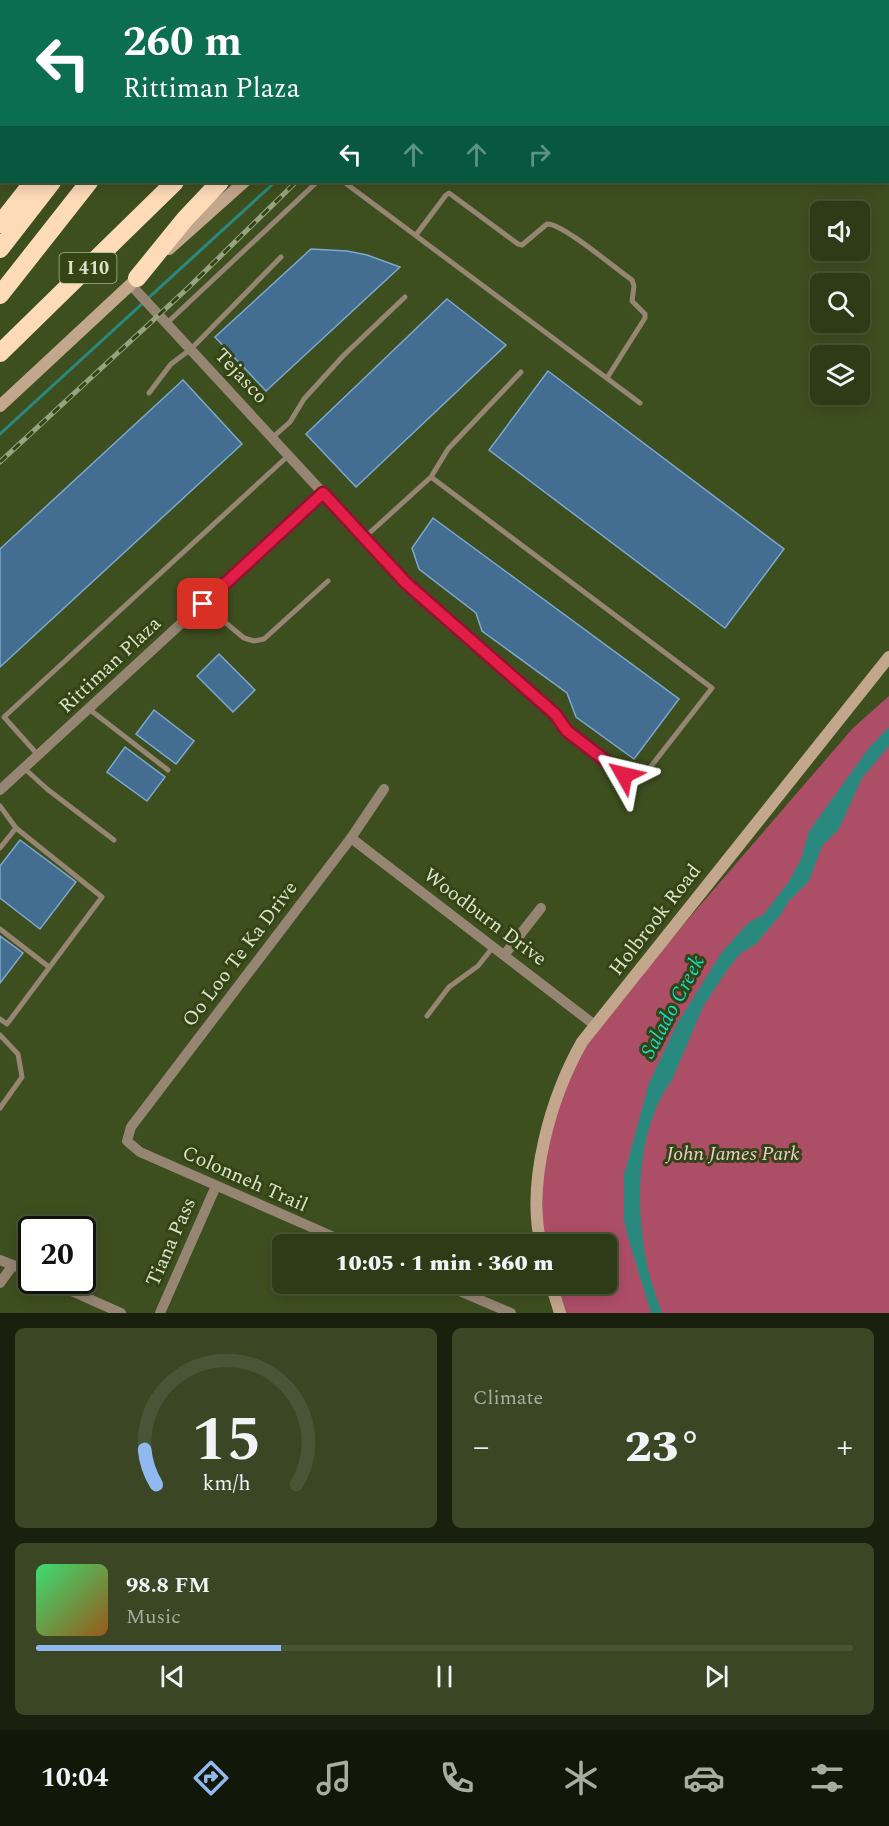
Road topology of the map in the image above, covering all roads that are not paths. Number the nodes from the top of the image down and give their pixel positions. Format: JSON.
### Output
{"nodes":[{"id":1,"x":32,"y":183,"type":"edge"},
{"id":2,"x":51,"y":183,"type":"edge"},
{"id":3,"x":88,"y":183,"type":"edge"},
{"id":4,"x":174,"y":183,"type":"edge"},
{"id":5,"x":219,"y":183,"type":"edge"},
{"id":6,"x":243,"y":183,"type":"edge"},
{"id":7,"x":316,"y":183,"type":"edge"},
{"id":8,"x":345,"y":183,"type":"edge"},
{"id":9,"x":0,"y":224,"type":"edge"},
{"id":10,"x":416,"y":235,"type":"junction"},
{"id":11,"x":0,"y":249,"type":"edge"},
{"id":12,"x":281,"y":257,"type":"dead end"},
{"id":13,"x":134,"y":281,"type":"junction"},
{"id":14,"x":0,"y":295,"type":"edge"},
{"id":15,"x":405,"y":297,"type":"dead end"},
{"id":16,"x":167,"y":324,"type":"junction"},
{"id":17,"x":191,"y":349,"type":"junction"},
{"id":18,"x":0,"y":353,"type":"edge"},
{"id":19,"x":521,"y":372,"type":"dead end"},
{"id":20,"x":607,"y":378,"type":"junction"},
{"id":21,"x":149,"y":393,"type":"dead end"},
{"id":22,"x":640,"y":403,"type":"dead end"},
{"id":23,"x":0,"y":406,"type":"edge"},
{"id":24,"x":272,"y":438,"type":"junction"},
{"id":25,"x":289,"y":455,"type":"junction"},
{"id":26,"x":431,"y":477,"type":"junction"},
{"id":27,"x":323,"y":493,"type":"junction"},
{"id":28,"x":365,"y":537,"type":"junction"},
{"id":29,"x":328,"y":581,"type":"dead end"},
{"id":30,"x":203,"y":604,"type":"junction"},
{"id":31,"x":889,"y":657,"type":"edge"},
{"id":32,"x":89,"y":709,"type":"junction"},
{"id":33,"x":2,"y":719,"type":"edge"},
{"id":34,"x":38,"y":755,"type":"junction"},
{"id":35,"x":24,"y":768,"type":"junction"},
{"id":36,"x":168,"y":770,"type":"dead end"},
{"id":37,"x":384,"y":789,"type":"dead end"},
{"id":38,"x":0,"y":790,"type":"edge"},
{"id":39,"x":0,"y":806,"type":"edge"},
{"id":40,"x":16,"y":828,"type":"junction"},
{"id":41,"x":351,"y":838,"type":"junction"},
{"id":42,"x":114,"y":840,"type":"dead end"},
{"id":43,"x":0,"y":848,"type":"edge"},
{"id":44,"x":541,"y":908,"type":"dead end"},
{"id":45,"x":0,"y":929,"type":"edge"},
{"id":46,"x":494,"y":946,"type":"junction"},
{"id":47,"x":505,"y":954,"type":"junction"},
{"id":48,"x":49,"y":967,"type":"junction"},
{"id":49,"x":427,"y":1016,"type":"dead end"},
{"id":50,"x":0,"y":1019,"type":"edge"},
{"id":51,"x":596,"y":1026,"type":"junction"},
{"id":52,"x":0,"y":1035,"type":"edge"},
{"id":53,"x":0,"y":1108,"type":"edge"},
{"id":54,"x":127,"y":1141,"type":"joint"},
{"id":55,"x":216,"y":1186,"type":"junction"},
{"id":56,"x":327,"y":1234,"type":"edge"},
{"id":57,"x":539,"y":1234,"type":"edge"},
{"id":58,"x":0,"y":1260,"type":"edge"},
{"id":59,"x":14,"y":1265,"type":"junction"},
{"id":60,"x":18,"y":1267,"type":"edge"},
{"id":61,"x":0,"y":1283,"type":"edge"},
{"id":62,"x":79,"y":1294,"type":"edge"},
{"id":63,"x":466,"y":1294,"type":"edge"},
{"id":64,"x":554,"y":1294,"type":"edge"},
{"id":65,"x":122,"y":1313,"type":"edge"},
{"id":66,"x":160,"y":1313,"type":"edge"},
{"id":67,"x":511,"y":1313,"type":"edge"},
{"id":68,"x":560,"y":1313,"type":"edge"}],
"edges":[{"from":1,"to":9,"type":"highway"},
{"from":2,"to":11,"type":"highway"},
{"from":3,"to":14,"type":"highway"},
{"from":4,"to":18,"type":"highway","number":"I 410"},
{"from":5,"to":13,"type":"highway"},
{"from":6,"to":13,"type":"street"},
{"from":7,"to":16,"type":"lane"},
{"from":8,"to":10,"type":"lane"},
{"from":10,"to":20,"type":"lane"},
{"from":10,"to":20,"type":"lane"},
{"from":12,"to":17,"type":"lane"},
{"from":13,"to":16,"type":"street","name":"Tejasco"},
{"from":13,"to":23,"type":"street"},
{"from":15,"to":24,"type":"lane"},
{"from":16,"to":17,"type":"street","name":"Tejasco"},
{"from":17,"to":21,"type":"lane"},
{"from":17,"to":24,"type":"street","name":"Tejasco"},
{"from":19,"to":26,"type":"lane"},
{"from":20,"to":22,"type":"lane"},
{"from":24,"to":25,"type":"street","name":"Tejasco"},
{"from":25,"to":27,"type":"street","name":"Tejasco"},
{"from":25,"to":33,"type":"lane"},
{"from":26,"to":28,"type":"lane"},
{"from":26,"to":28,"type":"lane"},
{"from":27,"to":28,"type":"lane"},
{"from":27,"to":30,"type":"street","name":"Rittiman Plaza"},
{"from":29,"to":30,"type":"lane"},
{"from":30,"to":32,"type":"street","name":"Rittiman Plaza"},
{"from":31,"to":51,"type":"street","name":"Holbrook Road"},
{"from":32,"to":34,"type":"street","name":"Rittiman Plaza"},
{"from":32,"to":36,"type":"lane"},
{"from":33,"to":34,"type":"lane"},
{"from":34,"to":35,"type":"street","name":"Rittiman Plaza"},
{"from":35,"to":38,"type":"street","name":"Rittiman Plaza"},
{"from":35,"to":42,"type":"lane"},
{"from":37,"to":41,"type":"street","name":"Oo Loo Te Ka Drive"},
{"from":39,"to":40,"type":"lane"},
{"from":40,"to":43,"type":"lane"},
{"from":40,"to":48,"type":"lane"},
{"from":41,"to":46,"type":"street","name":"Woodburn Drive"},
{"from":41,"to":54,"type":"street","name":"Oo Loo Te Ka Drive"},
{"from":44,"to":47,"type":"street"},
{"from":45,"to":48,"type":"lane"},
{"from":46,"to":47,"type":"street","name":"Woodburn Drive"},
{"from":46,"to":49,"type":"lane"},
{"from":47,"to":51,"type":"street","name":"Woodburn Drive"},
{"from":48,"to":50,"type":"lane"},
{"from":51,"to":57,"type":"street","name":"Holbrook Road"},
{"from":52,"to":53,"type":"lane"},
{"from":54,"to":55,"type":"street","name":"Colonneh Trail"},
{"from":55,"to":56,"type":"street","name":"Colonneh Trail"},
{"from":55,"to":66,"type":"street","name":"Tiana Pass"},
{"from":58,"to":59,"type":"street"},
{"from":59,"to":60,"type":"street"},
{"from":59,"to":61,"type":"street"},
{"from":62,"to":65,"type":"street"},
{"from":63,"to":67,"type":"street"},
{"from":64,"to":68,"type":"street"}]}
